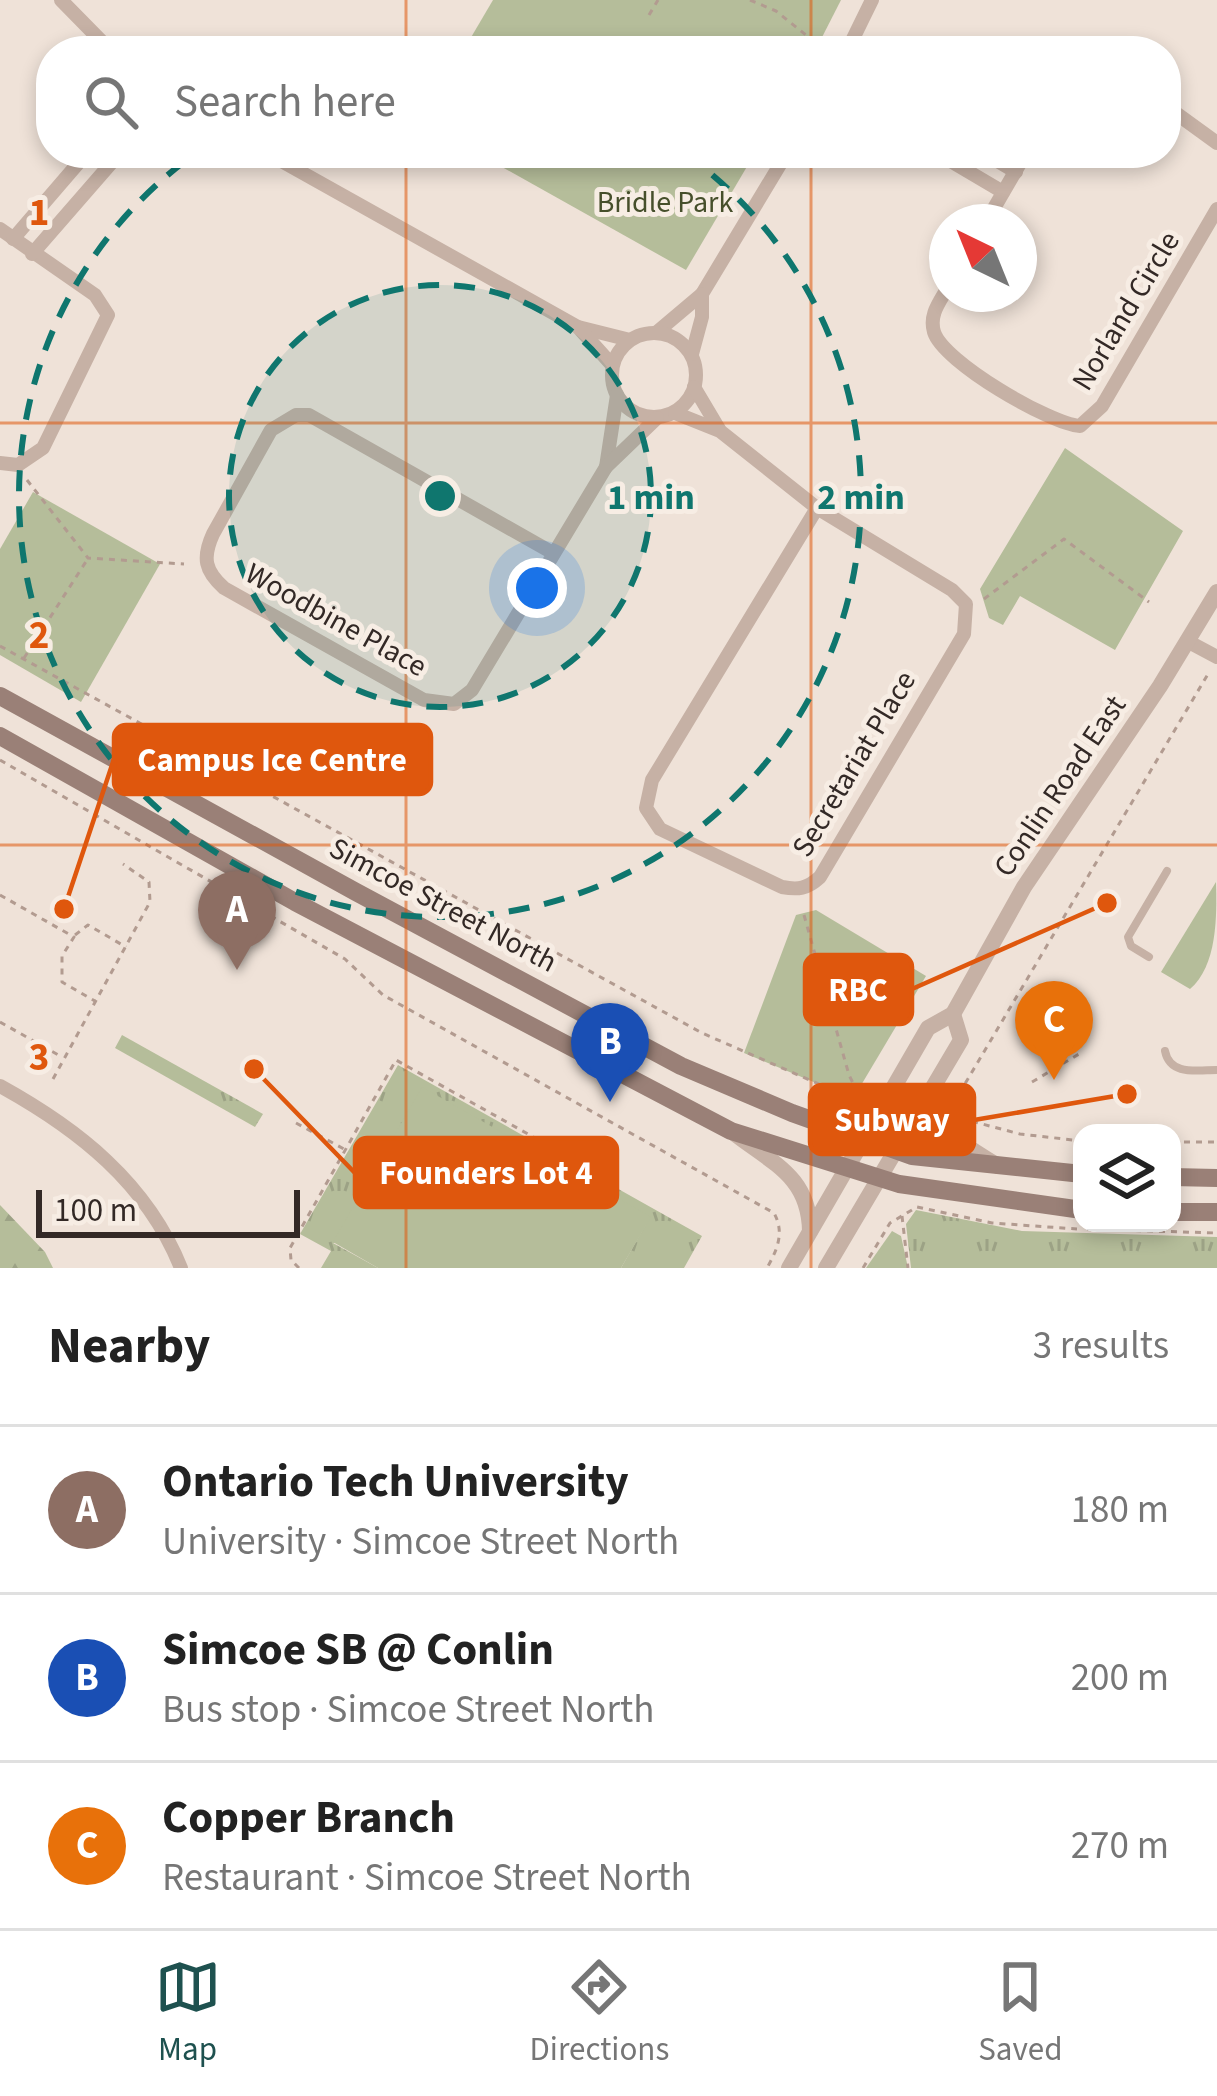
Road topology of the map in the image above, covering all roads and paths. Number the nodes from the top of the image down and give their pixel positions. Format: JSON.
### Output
{"nodes":[{"id":1,"x":61,"y":0,"type":"edge"},
{"id":2,"x":658,"y":0,"type":"edge"},
{"id":3,"x":750,"y":0,"type":"edge"},
{"id":4,"x":872,"y":0,"type":"edge"},
{"id":5,"x":649,"y":15,"type":"dead end"},
{"id":6,"x":96,"y":36,"type":"edge"},
{"id":7,"x":807,"y":36,"type":"edge"},
{"id":8,"x":854,"y":36,"type":"edge"},
{"id":9,"x":1181,"y":117,"type":"edge"},
{"id":10,"x":1217,"y":143,"type":"edge"},
{"id":11,"x":72,"y":168,"type":"edge"},
{"id":12,"x":107,"y":168,"type":"edge"},
{"id":13,"x":294,"y":168,"type":"edge"},
{"id":14,"x":778,"y":168,"type":"edge"},
{"id":15,"x":962,"y":168,"type":"edge"},
{"id":16,"x":1009,"y":168,"type":"edge"},
{"id":17,"x":1018,"y":168,"type":"edge"},
{"id":18,"x":1016,"y":172,"type":"junction"},
{"id":19,"x":1003,"y":192,"type":"junction"},
{"id":20,"x":996,"y":204,"type":"edge"},
{"id":21,"x":1217,"y":209,"type":"edge"},
{"id":22,"x":6,"y":234,"type":"edge"},
{"id":23,"x":32,"y":254,"type":"junction"},
{"id":24,"x":702,"y":294,"type":"junction"},
{"id":25,"x":934,"y":312,"type":"edge"},
{"id":26,"x":578,"y":327,"type":"junction"},
{"id":27,"x":657,"y":332,"type":"junction"},
{"id":28,"x":630,"y":340,"type":"junction"},
{"id":29,"x":692,"y":354,"type":"junction"},
{"id":30,"x":612,"y":365,"type":"junction"},
{"id":31,"x":694,"y":387,"type":"junction"},
{"id":32,"x":616,"y":394,"type":"junction"},
{"id":33,"x":675,"y":412,"type":"junction"},
{"id":34,"x":657,"y":418,"type":"junction"},
{"id":35,"x":720,"y":430,"type":"junction"},
{"id":36,"x":0,"y":463,"type":"edge"},
{"id":37,"x":606,"y":467,"type":"junction"},
{"id":38,"x":27,"y":480,"type":"dead end"},
{"id":39,"x":817,"y":508,"type":"junction"},
{"id":40,"x":553,"y":553,"type":"junction"},
{"id":41,"x":88,"y":558,"type":"junction"},
{"id":42,"x":184,"y":564,"type":"dead end"},
{"id":43,"x":1217,"y":592,"type":"edge"},
{"id":44,"x":982,"y":600,"type":"dead end"},
{"id":45,"x":1149,"y":602,"type":"dead end"},
{"id":46,"x":1187,"y":641,"type":"junction"},
{"id":47,"x":0,"y":646,"type":"edge"},
{"id":48,"x":23,"y":659,"type":"junction"},
{"id":49,"x":1214,"y":663,"type":"edge"},
{"id":50,"x":0,"y":696,"type":"edge"},
{"id":51,"x":0,"y":736,"type":"edge"},
{"id":52,"x":0,"y":760,"type":"edge"},
{"id":53,"x":123,"y":864,"type":"dead end"},
{"id":54,"x":1167,"y":871,"type":"dead end"},
{"id":55,"x":0,"y":895,"type":"edge"},
{"id":56,"x":804,"y":915,"type":"dead end"},
{"id":57,"x":74,"y":937,"type":"junction"},
{"id":58,"x":126,"y":947,"type":"junction"},
{"id":59,"x":1150,"y":957,"type":"dead end"},
{"id":60,"x":95,"y":1001,"type":"junction"},
{"id":61,"x":953,"y":1014,"type":"junction"},
{"id":62,"x":0,"y":1022,"type":"edge"},
{"id":63,"x":1165,"y":1051,"type":"dead end"},
{"id":64,"x":1079,"y":1054,"type":"dead end"},
{"id":65,"x":64,"y":1058,"type":"junction"},
{"id":66,"x":1217,"y":1070,"type":"edge"},
{"id":67,"x":52,"y":1078,"type":"dead end"},
{"id":68,"x":937,"y":1080,"type":"junction"},
{"id":69,"x":1032,"y":1082,"type":"dead end"},
{"id":70,"x":0,"y":1086,"type":"edge"},
{"id":71,"x":857,"y":1091,"type":"junction"},
{"id":72,"x":296,"y":1123,"type":"dead end"},
{"id":73,"x":829,"y":1127,"type":"junction"},
{"id":74,"x":731,"y":1131,"type":"junction"},
{"id":75,"x":863,"y":1139,"type":"junction"},
{"id":76,"x":1073,"y":1140,"type":"edge"},
{"id":77,"x":1181,"y":1142,"type":"edge"},
{"id":78,"x":1217,"y":1142,"type":"edge"},
{"id":79,"x":345,"y":1150,"type":"junction"},
{"id":80,"x":896,"y":1150,"type":"junction"},
{"id":81,"x":999,"y":1166,"type":"junction"},
{"id":82,"x":846,"y":1169,"type":"junction"},
{"id":83,"x":1073,"y":1173,"type":"edge"},
{"id":84,"x":601,"y":1175,"type":"dead end"},
{"id":85,"x":1181,"y":1177,"type":"edge"},
{"id":86,"x":879,"y":1178,"type":"junction"},
{"id":87,"x":1217,"y":1178,"type":"edge"},
{"id":88,"x":1073,"y":1209,"type":"edge"},
{"id":89,"x":1181,"y":1212,"type":"edge"},
{"id":90,"x":1217,"y":1212,"type":"edge"},
{"id":91,"x":810,"y":1232,"type":"junction"},
{"id":92,"x":181,"y":1268,"type":"edge"},
{"id":93,"x":299,"y":1268,"type":"edge"},
{"id":94,"x":766,"y":1268,"type":"edge"},
{"id":95,"x":789,"y":1268,"type":"edge"},
{"id":96,"x":826,"y":1268,"type":"edge"},
{"id":97,"x":863,"y":1268,"type":"edge"},
{"id":98,"x":908,"y":1268,"type":"edge"}],
"edges":[{"from":1,"to":6,"type":"street"},
{"from":2,"to":5,"type":"path"},
{"from":3,"to":7,"type":"path"},
{"from":4,"to":8,"type":"street"},
{"from":9,"to":10,"type":"street"},
{"from":11,"to":22,"type":"street"},
{"from":12,"to":23,"type":"street"},
{"from":13,"to":26,"type":"street"},
{"from":14,"to":24,"type":"street"},
{"from":15,"to":19,"type":"street"},
{"from":16,"to":18,"type":"street"},
{"from":17,"to":18,"type":"street"},
{"from":18,"to":19,"type":"street"},
{"from":19,"to":20,"type":"street"},
{"from":21,"to":25,"type":"street","name":"Norland Circle"},
{"from":22,"to":23,"type":"street"},
{"from":23,"to":36,"type":"street"},
{"from":24,"to":27,"type":"street"},
{"from":24,"to":29,"type":"street"},
{"from":26,"to":28,"type":"street"},
{"from":26,"to":30,"type":"street"},
{"from":27,"to":28,"type":"street"},
{"from":27,"to":29,"type":"street"},
{"from":28,"to":30,"type":"street"},
{"from":29,"to":31,"type":"street"},
{"from":30,"to":32,"type":"street"},
{"from":31,"to":33,"type":"street"},
{"from":31,"to":35,"type":"street","name":"Secretariat Place"},
{"from":32,"to":34,"type":"street"},
{"from":32,"to":37,"type":"street","name":"Woodbine Place"},
{"from":33,"to":34,"type":"street"},
{"from":33,"to":35,"type":"street","name":"Secretariat Place"},
{"from":34,"to":37,"type":"street","name":"Woodbine Place"},
{"from":35,"to":39,"type":"street","name":"Secretariat Place"},
{"from":37,"to":40,"type":"street","name":"Woodbine Place"},
{"from":38,"to":41,"type":"path"},
{"from":39,"to":39,"type":"street","name":"Secretariat Place"},
{"from":40,"to":40,"type":"street","name":"Woodbine Place"},
{"from":41,"to":42,"type":"path"},
{"from":41,"to":48,"type":"path"},
{"from":43,"to":46,"type":"street","name":"Conlin Road East"},
{"from":44,"to":45,"type":"path"},
{"from":46,"to":49,"type":"street"},
{"from":46,"to":61,"type":"street","name":"Conlin Road East"},
{"from":47,"to":48,"type":"path"},
{"from":48,"to":71,"type":"path"},
{"from":49,"to":76,"type":"path"},
{"from":50,"to":73,"type":"main road","name":"Simcoe Street North"},
{"from":51,"to":74,"type":"main road"},
{"from":52,"to":94,"type":"path"},
{"from":53,"to":58,"type":"path"},
{"from":54,"to":59,"type":"lane"},
{"from":55,"to":57,"type":"path"},
{"from":56,"to":71,"type":"path"},
{"from":57,"to":58,"type":"path"},
{"from":57,"to":60,"type":"path"},
{"from":58,"to":60,"type":"path"},
{"from":60,"to":65,"type":"path"},
{"from":61,"to":68,"type":"street","name":"Conlin Road East"},
{"from":61,"to":75,"type":"street","name":"Conlin Road East"},
{"from":62,"to":65,"type":"path"},
{"from":63,"to":66,"type":"lane"},
{"from":64,"to":69,"type":"path"},
{"from":65,"to":67,"type":"path"},
{"from":68,"to":80,"type":"street","name":"Conlin Road East"},
{"from":68,"to":81,"type":"street"},
{"from":70,"to":92,"type":"street"},
{"from":71,"to":73,"type":"path"},
{"from":72,"to":79,"type":"path"},
{"from":73,"to":75,"type":"main road","name":"Simcoe Street North"},
{"from":74,"to":82,"type":"main road"},
{"from":74,"to":91,"type":"street"},
{"from":75,"to":80,"type":"main road","name":"Simcoe Street North"},
{"from":75,"to":82,"type":"street","name":"Conlin Road East"},
{"from":77,"to":78,"type":"path"},
{"from":79,"to":84,"type":"path"},
{"from":79,"to":93,"type":"path"},
{"from":80,"to":81,"type":"main road","name":"Simcoe Street North"},
{"from":80,"to":86,"type":"street","name":"Conlin Road East"},
{"from":81,"to":83,"type":"main road","name":"Simcoe Street North"},
{"from":82,"to":86,"type":"main road"},
{"from":82,"to":91,"type":"street","name":"Conlin Road East"},
{"from":85,"to":87,"type":"main road"},
{"from":86,"to":88,"type":"main road"},
{"from":86,"to":96,"type":"street","name":"Conlin Road East"},
{"from":89,"to":90,"type":"main road"},
{"from":91,"to":95,"type":"street","name":"Conlin Road East"},
{"from":97,"to":98,"type":"path"}]}
